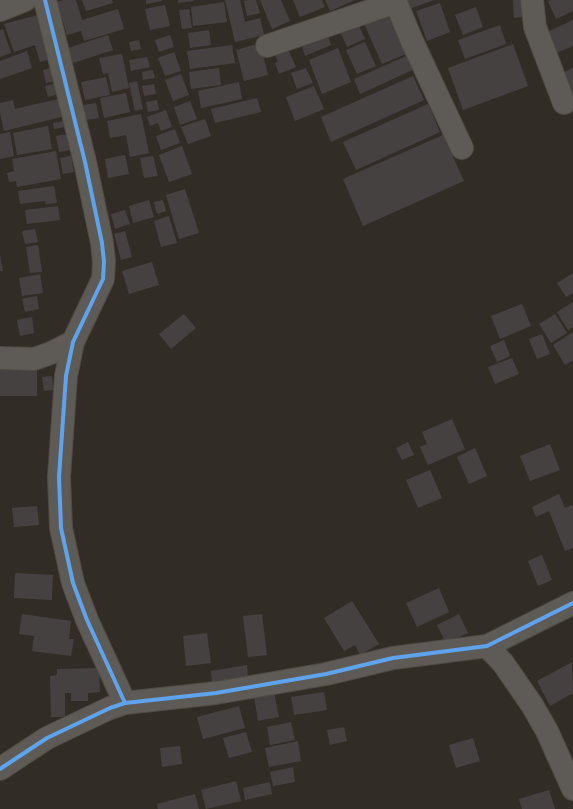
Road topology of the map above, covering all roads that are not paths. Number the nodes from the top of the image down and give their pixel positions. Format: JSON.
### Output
{"nodes":[{"id":1,"x":25,"y":0,"type":"edge"},
{"id":2,"x":44,"y":0,"type":"edge"},
{"id":3,"x":532,"y":0,"type":"edge"},
{"id":4,"x":396,"y":1,"type":"edge"},
{"id":5,"x":0,"y":10,"type":"edge"},
{"id":6,"x":267,"y":46,"type":"dead end"},
{"id":7,"x":564,"y":103,"type":"dead end"},
{"id":8,"x":462,"y":148,"type":"dead end"},
{"id":9,"x":73,"y":342,"type":"junction"},
{"id":10,"x":0,"y":358,"type":"edge"},
{"id":11,"x":573,"y":603,"type":"edge"},
{"id":12,"x":487,"y":646,"type":"junction"},
{"id":13,"x":125,"y":703,"type":"junction"},
{"id":14,"x":0,"y":769,"type":"edge"},
{"id":15,"x":573,"y":789,"type":"edge"}],
"edges":[{"from":1,"to":5,"type":"street"},
{"from":2,"to":9,"type":"street"},
{"from":3,"to":7,"type":"street"},
{"from":4,"to":6,"type":"street"},
{"from":4,"to":8,"type":"street"},
{"from":9,"to":10,"type":"street"},
{"from":9,"to":13,"type":"street"},
{"from":11,"to":12,"type":"street"},
{"from":12,"to":13,"type":"street"},
{"from":12,"to":15,"type":"street"},
{"from":13,"to":14,"type":"street"}]}
